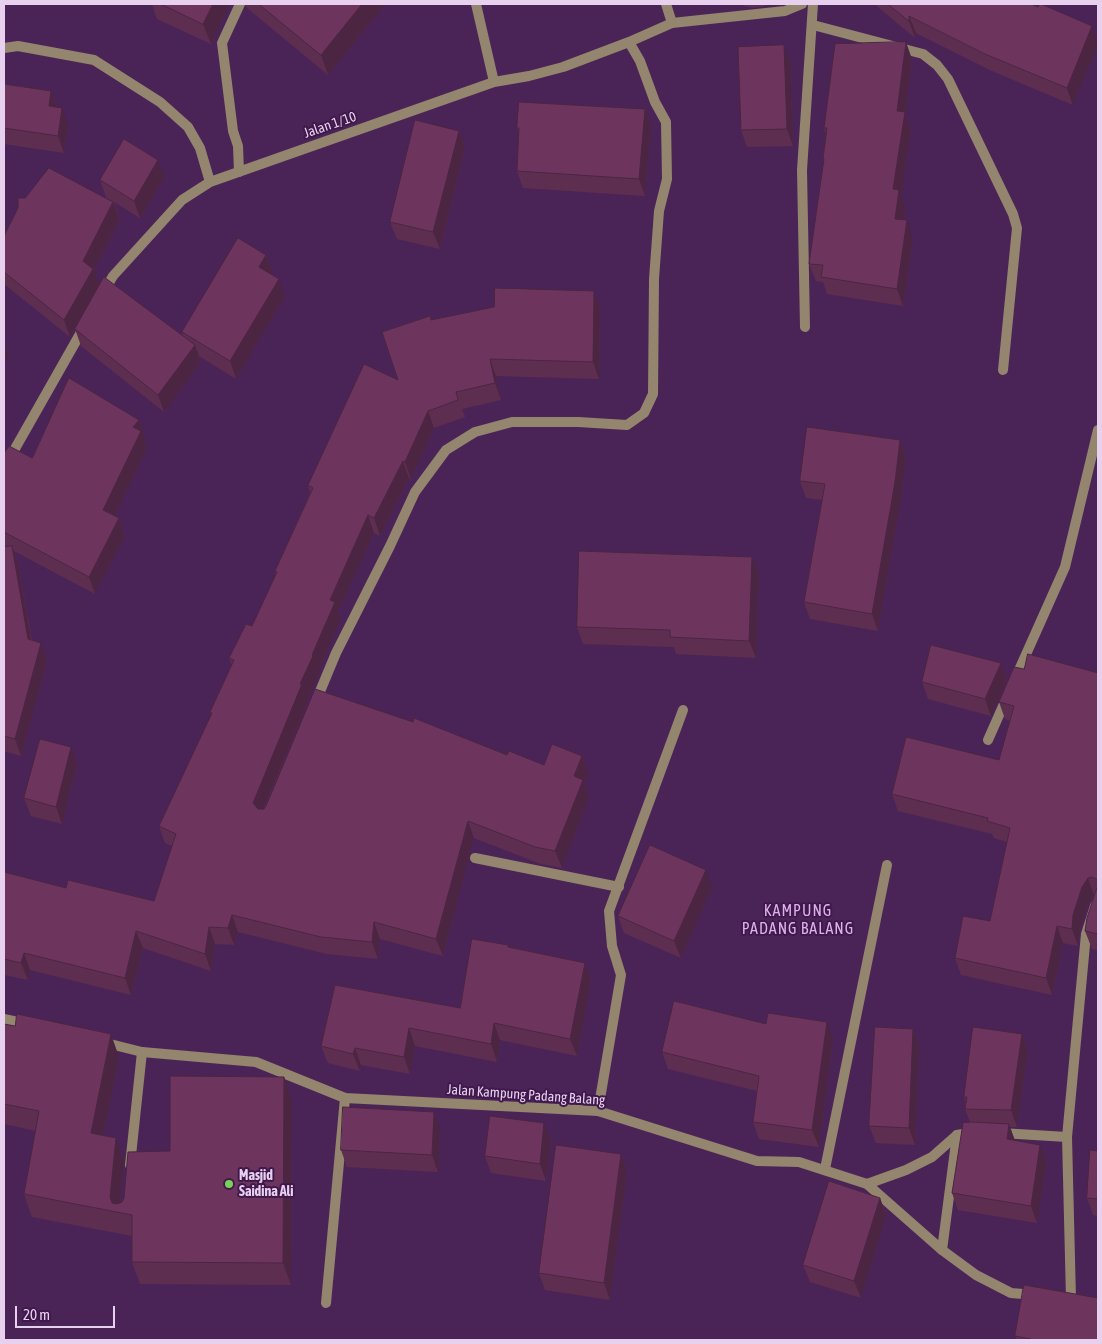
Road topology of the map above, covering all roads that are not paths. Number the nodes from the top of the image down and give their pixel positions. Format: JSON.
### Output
{"nodes":[{"id":1,"x":240,"y":4,"type":"edge"},
{"id":2,"x":476,"y":4,"type":"edge"},
{"id":3,"x":666,"y":4,"type":"edge"},
{"id":4,"x":802,"y":4,"type":"edge"},
{"id":5,"x":814,"y":4,"type":"edge"},
{"id":6,"x":672,"y":23,"type":"junction"},
{"id":7,"x":813,"y":24,"type":"junction"},
{"id":8,"x":629,"y":42,"type":"junction"},
{"id":9,"x":4,"y":48,"type":"edge"},
{"id":10,"x":494,"y":82,"type":"junction"},
{"id":11,"x":239,"y":172,"type":"junction"},
{"id":12,"x":210,"y":182,"type":"junction"},
{"id":13,"x":99,"y":301,"type":"edge"},
{"id":14,"x":89,"y":318,"type":"edge"},
{"id":15,"x":806,"y":327,"type":"dead end"},
{"id":16,"x":1003,"y":370,"type":"dead end"},
{"id":17,"x":1098,"y":430,"type":"edge"},
{"id":18,"x":4,"y":468,"type":"edge"},
{"id":19,"x":683,"y":710,"type":"dead end"},
{"id":20,"x":310,"y":715,"type":"edge"},
{"id":21,"x":988,"y":740,"type":"dead end"},
{"id":22,"x":475,"y":858,"type":"dead end"},
{"id":23,"x":887,"y":865,"type":"dead end"},
{"id":24,"x":619,"y":887,"type":"junction"},
{"id":25,"x":1098,"y":901,"type":"edge"},
{"id":26,"x":4,"y":1019,"type":"edge"},
{"id":27,"x":41,"y":1028,"type":"edge"},
{"id":28,"x":96,"y":1041,"type":"edge"},
{"id":29,"x":142,"y":1052,"type":"junction"},
{"id":30,"x":346,"y":1098,"type":"junction"},
{"id":31,"x":598,"y":1111,"type":"junction"},
{"id":32,"x":957,"y":1135,"type":"junction"},
{"id":33,"x":1067,"y":1137,"type":"junction"},
{"id":34,"x":825,"y":1169,"type":"junction"},
{"id":35,"x":129,"y":1180,"type":"edge"},
{"id":36,"x":867,"y":1184,"type":"junction"},
{"id":37,"x":942,"y":1250,"type":"junction"},
{"id":38,"x":1041,"y":1296,"type":"edge"},
{"id":39,"x":1070,"y":1299,"type":"edge"},
{"id":40,"x":326,"y":1303,"type":"dead end"}],
"edges":[{"from":1,"to":11,"type":"street"},
{"from":2,"to":10,"type":"street"},
{"from":3,"to":6,"type":"street"},
{"from":4,"to":6,"type":"street","name":"Jalan 1/10"},
{"from":5,"to":7,"type":"street"},
{"from":6,"to":8,"type":"street","name":"Jalan 1/10"},
{"from":7,"to":15,"type":"street"},
{"from":7,"to":16,"type":"street"},
{"from":8,"to":10,"type":"street","name":"Jalan 1/10"},
{"from":8,"to":20,"type":"street"},
{"from":9,"to":12,"type":"street"},
{"from":10,"to":11,"type":"street","name":"Jalan 1/10"},
{"from":11,"to":12,"type":"street","name":"Jalan 1/10"},
{"from":12,"to":13,"type":"street","name":"Jalan 1/10"},
{"from":14,"to":18,"type":"street"},
{"from":17,"to":21,"type":"street"},
{"from":19,"to":24,"type":"street"},
{"from":22,"to":24,"type":"street"},
{"from":23,"to":34,"type":"street"},
{"from":24,"to":31,"type":"street"},
{"from":25,"to":33,"type":"street"},
{"from":26,"to":27,"type":"street"},
{"from":28,"to":29,"type":"street","name":"Jalan Kampung Padang Balang"},
{"from":29,"to":30,"type":"street","name":"Jalan Kampung Padang Balang"},
{"from":29,"to":35,"type":"street"},
{"from":30,"to":31,"type":"street","name":"Jalan Kampung Padang Balang"},
{"from":30,"to":40,"type":"street"},
{"from":31,"to":34,"type":"street","name":"Jalan Kampung Padang Balang"},
{"from":32,"to":33,"type":"street"},
{"from":32,"to":36,"type":"street"},
{"from":32,"to":37,"type":"street"},
{"from":33,"to":39,"type":"street"},
{"from":34,"to":36,"type":"street","name":"Jalan Kampung Padang Balang"},
{"from":36,"to":37,"type":"street","name":"Jalan Kampung Padang Balang"},
{"from":37,"to":38,"type":"street","name":"Jalan Kampung Padang Balang"}]}
